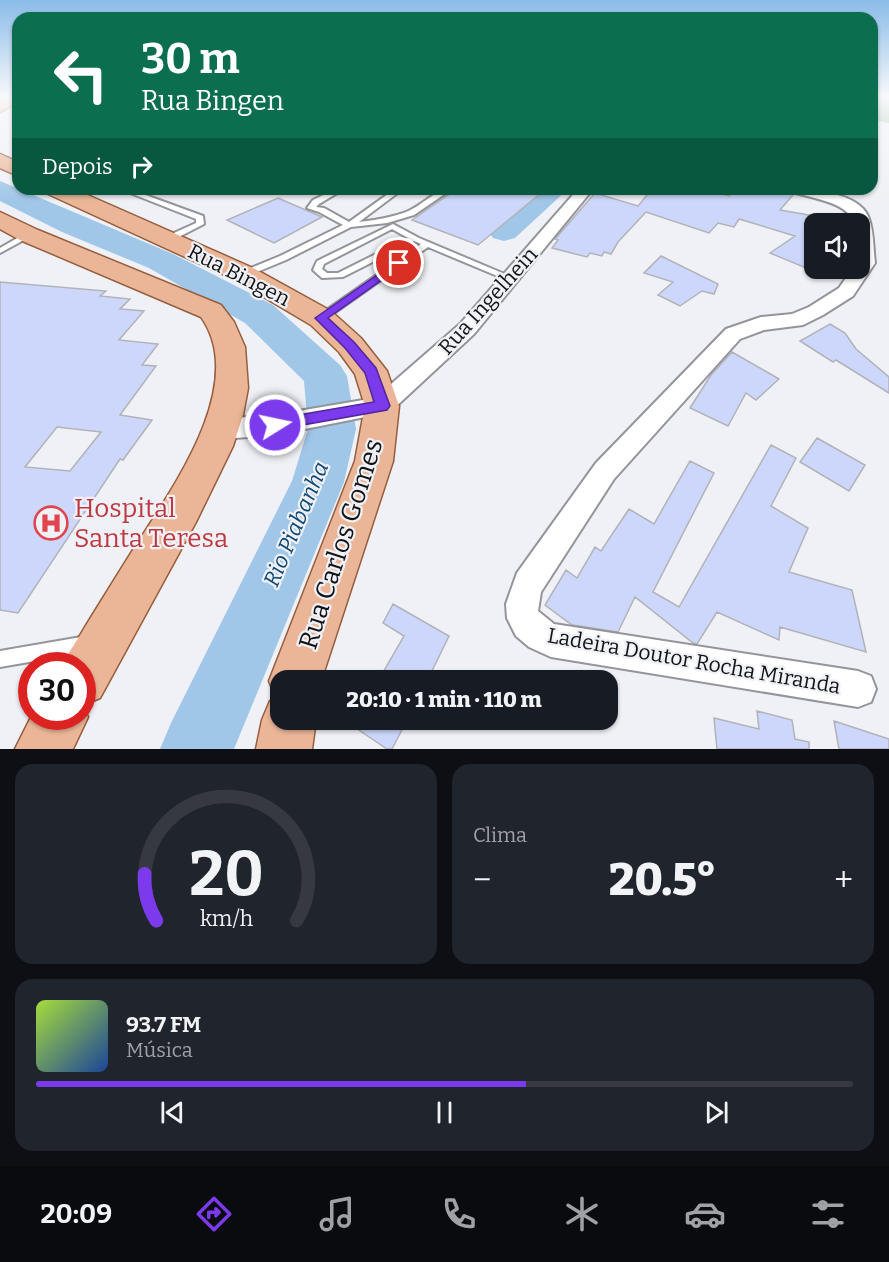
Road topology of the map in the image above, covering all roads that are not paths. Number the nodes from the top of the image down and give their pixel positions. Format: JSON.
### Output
{"nodes":[{"id":1,"x":69,"y":195,"type":"edge"},
{"id":2,"x":139,"y":195,"type":"edge"},
{"id":3,"x":329,"y":195,"type":"edge"},
{"id":4,"x":392,"y":195,"type":"edge"},
{"id":5,"x":440,"y":195,"type":"edge"},
{"id":6,"x":581,"y":195,"type":"edge"},
{"id":7,"x":820,"y":195,"type":"edge"},
{"id":8,"x":0,"y":219,"type":"edge"},
{"id":9,"x":390,"y":224,"type":"junction"},
{"id":10,"x":349,"y":225,"type":"junction"},
{"id":11,"x":29,"y":235,"type":"junction"},
{"id":12,"x":415,"y":238,"type":"junction"},
{"id":13,"x":168,"y":239,"type":"junction"},
{"id":14,"x":428,"y":244,"type":"junction"},
{"id":15,"x":0,"y":251,"type":"edge"},
{"id":16,"x":244,"y":274,"type":"junction"},
{"id":17,"x":510,"y":278,"type":"junction"},
{"id":18,"x":321,"y":318,"type":"junction"},
{"id":19,"x":382,"y":406,"type":"junction"},
{"id":20,"x":220,"y":429,"type":"junction"},
{"id":21,"x":105,"y":642,"type":"junction"},
{"id":22,"x":96,"y":657,"type":"edge"},
{"id":23,"x":0,"y":659,"type":"edge"},
{"id":24,"x":300,"y":670,"type":"edge"},
{"id":25,"x":858,"y":689,"type":"dead end"},
{"id":26,"x":54,"y":730,"type":"edge"},
{"id":27,"x":287,"y":730,"type":"edge"},
{"id":28,"x":43,"y":749,"type":"edge"},
{"id":29,"x":284,"y":749,"type":"edge"}],
"edges":[{"from":1,"to":13,"type":"main road","name":"Rua Bingen"},
{"from":2,"to":13,"type":"lane"},
{"from":3,"to":10,"type":"lane"},
{"from":4,"to":10,"type":"lane"},
{"from":5,"to":9,"type":"lane"},
{"from":6,"to":17,"type":"street","name":"Rua Ingelhein"},
{"from":7,"to":25,"type":"street","name":"Ladeira Doutor Rocha Miranda"},
{"from":8,"to":11,"type":"main road"},
{"from":9,"to":10,"type":"lane"},
{"from":9,"to":12,"type":"lane"},
{"from":9,"to":12,"type":"lane"},
{"from":10,"to":16,"type":"lane"},
{"from":11,"to":15,"type":"lane"},
{"from":11,"to":20,"type":"main road"},
{"from":12,"to":14,"type":"lane"},
{"from":13,"to":16,"type":"main road","name":"Rua Bingen"},
{"from":14,"to":17,"type":"lane"},
{"from":14,"to":18,"type":"lane"},
{"from":16,"to":18,"type":"main road","name":"Rua Bingen"},
{"from":17,"to":19,"type":"street","name":"Rua Ingelhein"},
{"from":18,"to":19,"type":"main road","name":"Rua Bingen"},
{"from":19,"to":20,"type":"street"},
{"from":19,"to":24,"type":"main road","name":"Rua Carlos Gomes"},
{"from":20,"to":21,"type":"main road"},
{"from":21,"to":22,"type":"main road"},
{"from":21,"to":23,"type":"lane"},
{"from":26,"to":28,"type":"main road"},
{"from":27,"to":29,"type":"main road"}]}
